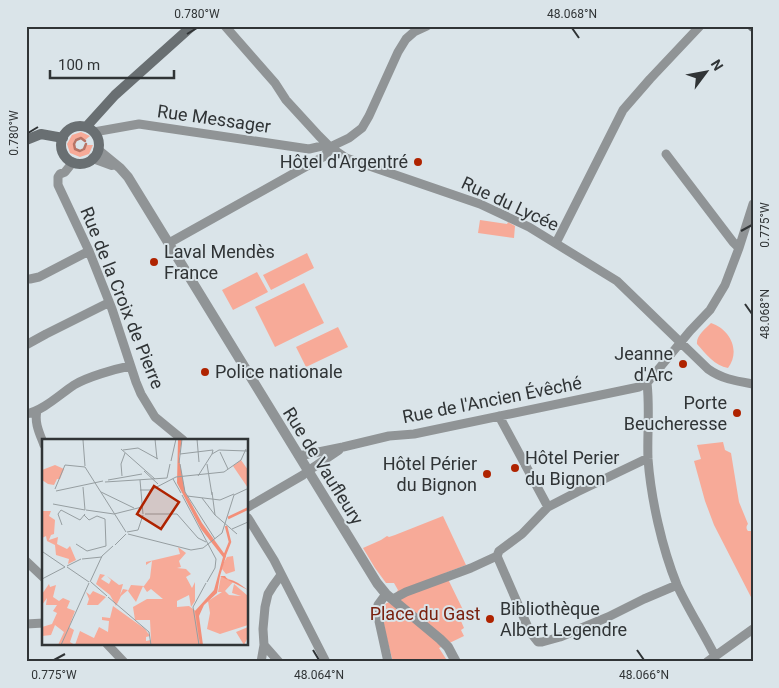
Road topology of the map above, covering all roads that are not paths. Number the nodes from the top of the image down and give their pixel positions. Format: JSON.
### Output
{"nodes":[{"id":1,"x":192,"y":26,"type":"edge"},
{"id":2,"x":225,"y":26,"type":"edge"},
{"id":3,"x":427,"y":26,"type":"edge"},
{"id":4,"x":700,"y":26,"type":"edge"},
{"id":5,"x":90,"y":129,"type":"junction"},
{"id":6,"x":63,"y":138,"type":"junction"},
{"id":7,"x":26,"y":140,"type":"edge"},
{"id":8,"x":330,"y":147,"type":"junction"},
{"id":9,"x":96,"y":154,"type":"junction"},
{"id":10,"x":666,"y":154,"type":"dead end"},
{"id":11,"x":73,"y":162,"type":"junction"},
{"id":12,"x":753,"y":204,"type":"edge"},
{"id":13,"x":169,"y":243,"type":"junction"},
{"id":14,"x":556,"y":243,"type":"junction"},
{"id":15,"x":739,"y":248,"type":"junction"},
{"id":16,"x":89,"y":251,"type":"junction"},
{"id":17,"x":26,"y":279,"type":"edge"},
{"id":18,"x":109,"y":301,"type":"junction"},
{"id":19,"x":680,"y":342,"type":"junction"},
{"id":20,"x":26,"y":345,"type":"edge"},
{"id":21,"x":130,"y":366,"type":"junction"},
{"id":22,"x":647,"y":383,"type":"junction"},
{"id":23,"x":753,"y":384,"type":"edge"},
{"id":24,"x":37,"y":411,"type":"junction"},
{"id":25,"x":26,"y":414,"type":"edge"},
{"id":26,"x":499,"y":416,"type":"junction"},
{"id":27,"x":42,"y":439,"type":"edge"},
{"id":28,"x":181,"y":439,"type":"edge"},
{"id":29,"x":344,"y":447,"type":"junction"},
{"id":30,"x":299,"y":456,"type":"junction"},
{"id":31,"x":648,"y":458,"type":"junction"},
{"id":32,"x":308,"y":471,"type":"junction"},
{"id":33,"x":249,"y":506,"type":"edge"},
{"id":34,"x":548,"y":507,"type":"junction"},
{"id":35,"x":249,"y":520,"type":"edge"},
{"id":36,"x":497,"y":556,"type":"junction"},
{"id":37,"x":26,"y":561,"type":"edge"},
{"id":38,"x":281,"y":575,"type":"junction"},
{"id":39,"x":42,"y":576,"type":"edge"},
{"id":40,"x":677,"y":585,"type":"junction"},
{"id":41,"x":389,"y":596,"type":"junction"},
{"id":42,"x":26,"y":624,"type":"edge"},
{"id":43,"x":42,"y":624,"type":"edge"},
{"id":44,"x":753,"y":630,"type":"edge"},
{"id":45,"x":264,"y":645,"type":"junction"},
{"id":46,"x":109,"y":646,"type":"edge"},
{"id":47,"x":715,"y":656,"type":"junction"},
{"id":48,"x":124,"y":662,"type":"edge"},
{"id":49,"x":260,"y":662,"type":"edge"},
{"id":50,"x":279,"y":662,"type":"edge"},
{"id":51,"x":326,"y":662,"type":"edge"},
{"id":52,"x":388,"y":662,"type":"edge"},
{"id":53,"x":456,"y":662,"type":"edge"},
{"id":54,"x":708,"y":662,"type":"edge"}],
"edges":[{"from":1,"to":5,"type":"main road"},
{"from":2,"to":8,"type":"street","name":"Rue du Lycée"},
{"from":3,"to":8,"type":"street"},
{"from":4,"to":14,"type":"street"},
{"from":5,"to":6,"type":"main road"},
{"from":5,"to":8,"type":"street","name":"Rue Messager"},
{"from":5,"to":9,"type":"main road"},
{"from":6,"to":7,"type":"main road"},
{"from":6,"to":11,"type":"main road"},
{"from":8,"to":13,"type":"street"},
{"from":8,"to":14,"type":"street","name":"Rue du Lycée"},
{"from":9,"to":11,"type":"main road"},
{"from":9,"to":13,"type":"street","name":"Rue de Vaufleury"},
{"from":10,"to":15,"type":"street"},
{"from":11,"to":16,"type":"street","name":"Rue de la Croix de Pierre"},
{"from":12,"to":15,"type":"street"},
{"from":13,"to":30,"type":"street","name":"Rue de Vaufleury"},
{"from":14,"to":19,"type":"street","name":"Rue du Lycée"},
{"from":15,"to":19,"type":"street"},
{"from":16,"to":17,"type":"street"},
{"from":16,"to":18,"type":"street","name":"Rue de la Croix de Pierre"},
{"from":18,"to":20,"type":"street"},
{"from":18,"to":21,"type":"street","name":"Rue de la Croix de Pierre"},
{"from":19,"to":22,"type":"street"},
{"from":19,"to":23,"type":"street","name":"Rue du Lycée"},
{"from":21,"to":24,"type":"street"},
{"from":21,"to":28,"type":"street","name":"Rue de la Croix de Pierre"},
{"from":22,"to":26,"type":"street","name":"Rue de l'Ancien Évêché"},
{"from":22,"to":31,"type":"street"},
{"from":24,"to":25,"type":"street"},
{"from":24,"to":27,"type":"street"},
{"from":26,"to":29,"type":"street","name":"Rue de l'Ancien Évêché"},
{"from":26,"to":34,"type":"street"},
{"from":29,"to":30,"type":"street","name":"Rue de l'Ancien Évêché"},
{"from":29,"to":32,"type":"street","name":"Rue de l'Ancien Évêché"},
{"from":30,"to":32,"type":"street","name":"Rue de Vaufleury"},
{"from":31,"to":34,"type":"street"},
{"from":31,"to":40,"type":"street"},
{"from":32,"to":33,"type":"street","name":"Rue de l'Ancien Évêché"},
{"from":32,"to":41,"type":"street","name":"Rue de Vaufleury"},
{"from":34,"to":36,"type":"street"},
{"from":35,"to":38,"type":"street"},
{"from":36,"to":40,"type":"street"},
{"from":36,"to":41,"type":"street"},
{"from":37,"to":39,"type":"street"},
{"from":38,"to":45,"type":"street"},
{"from":38,"to":51,"type":"street"},
{"from":40,"to":47,"type":"street"},
{"from":41,"to":52,"type":"street"},
{"from":41,"to":53,"type":"street","name":"Rue de Vaufleury"},
{"from":42,"to":43,"type":"street"},
{"from":44,"to":47,"type":"street"},
{"from":45,"to":49,"type":"street"},
{"from":45,"to":50,"type":"street"},
{"from":46,"to":48,"type":"street"},
{"from":47,"to":54,"type":"street"}]}
